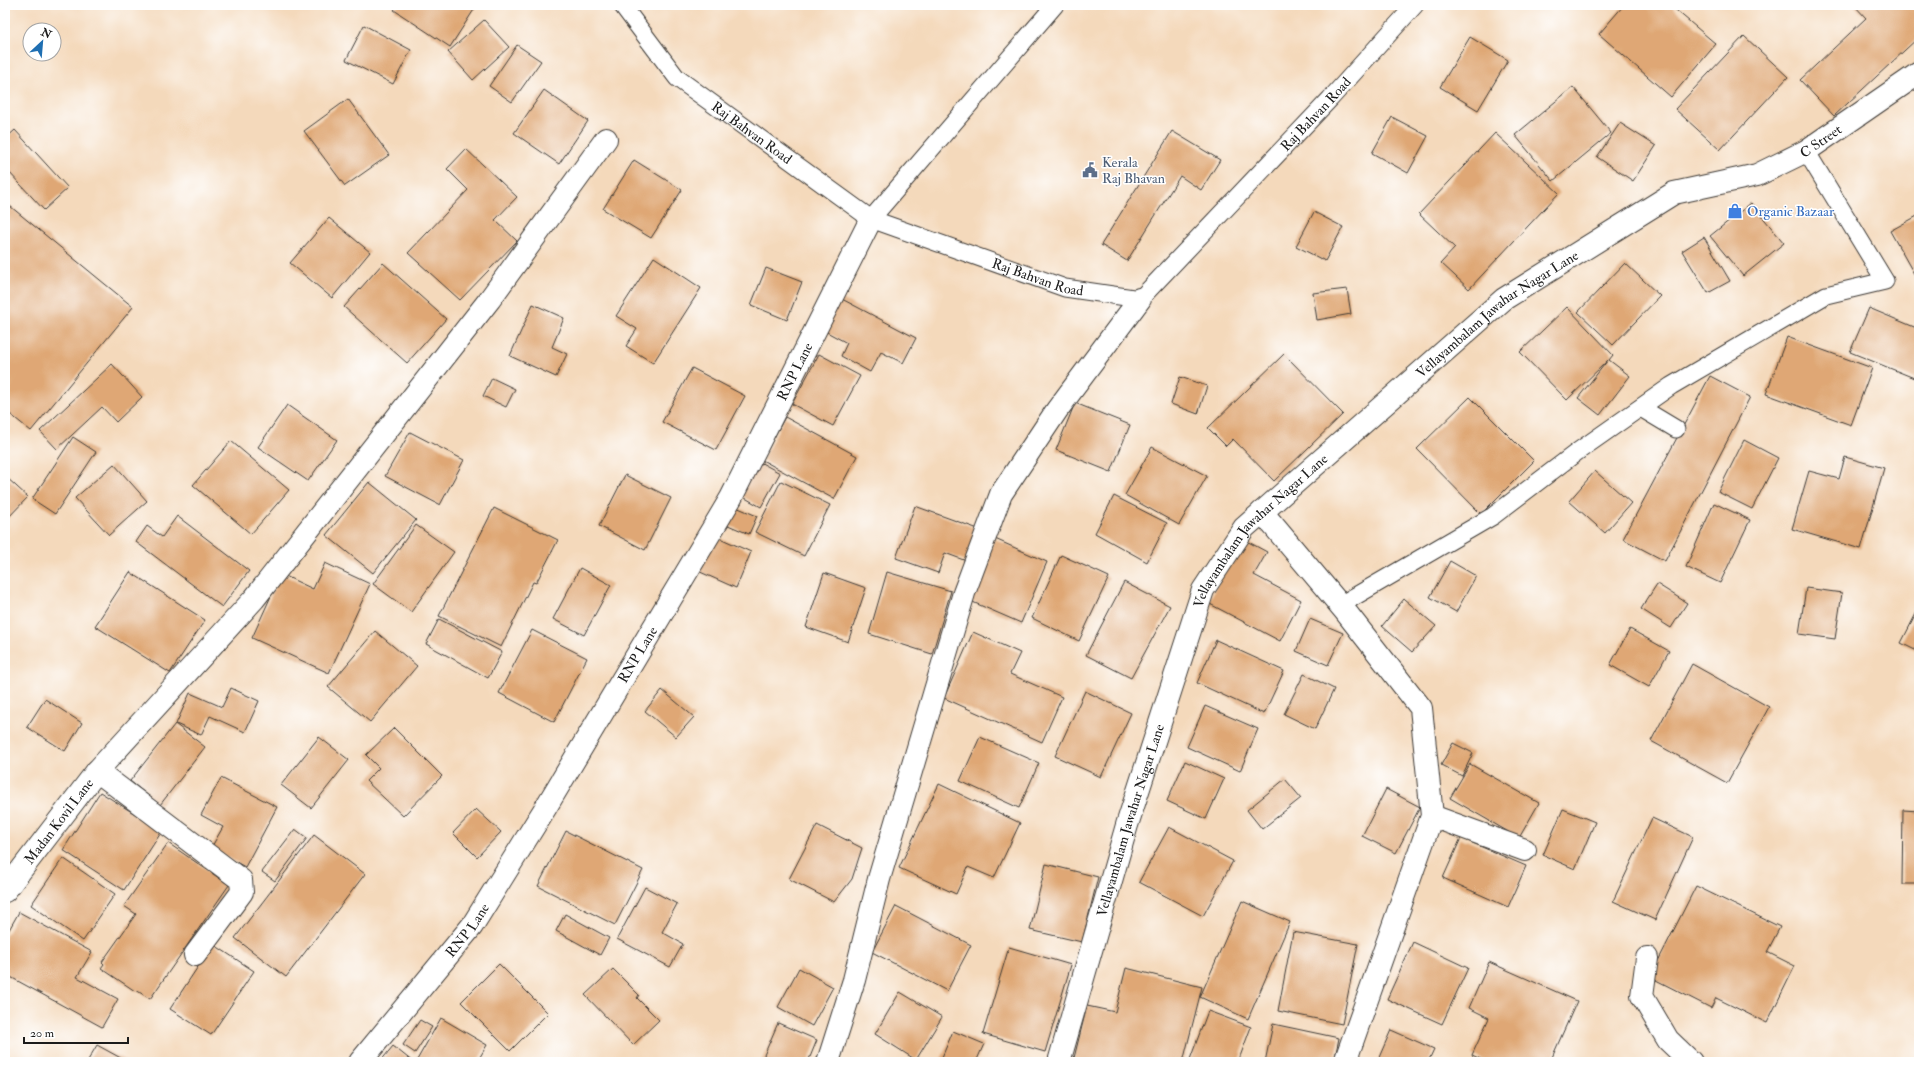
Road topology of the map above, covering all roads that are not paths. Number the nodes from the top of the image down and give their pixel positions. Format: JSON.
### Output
{"nodes":[{"id":1,"x":622,"y":5,"type":"edge"},
{"id":2,"x":1055,"y":5,"type":"edge"},
{"id":3,"x":1415,"y":5,"type":"edge"},
{"id":4,"x":1919,"y":73,"type":"edge"},
{"id":5,"x":606,"y":139,"type":"dead end"},
{"id":6,"x":1806,"y":151,"type":"junction"},
{"id":7,"x":1710,"y":184,"type":"joint"},
{"id":8,"x":871,"y":219,"type":"junction"},
{"id":9,"x":1140,"y":299,"type":"junction"},
{"id":10,"x":1640,"y":408,"type":"junction"},
{"id":11,"x":1676,"y":429,"type":"dead end"},
{"id":12,"x":1262,"y":512,"type":"junction"},
{"id":13,"x":1340,"y":605,"type":"junction"},
{"id":14,"x":97,"y":771,"type":"junction"},
{"id":15,"x":1432,"y":816,"type":"junction"},
{"id":16,"x":1526,"y":850,"type":"dead end"},
{"id":17,"x":5,"y":891,"type":"edge"},
{"id":18,"x":195,"y":955,"type":"dead end"},
{"id":19,"x":1647,"y":958,"type":"dead end"},
{"id":20,"x":360,"y":1062,"type":"edge"},
{"id":21,"x":828,"y":1062,"type":"edge"},
{"id":22,"x":1059,"y":1062,"type":"edge"},
{"id":23,"x":1345,"y":1062,"type":"edge"},
{"id":24,"x":1692,"y":1062,"type":"edge"}],
"edges":[{"from":1,"to":8,"type":"lane","name":"Raj Bahvan Road"},
{"from":2,"to":8,"type":"lane"},
{"from":3,"to":9,"type":"lane","name":"Raj Bahvan Road"},
{"from":4,"to":6,"type":"street","name":"C Street"},
{"from":5,"to":14,"type":"street","name":"Madan Kovil Lane"},
{"from":6,"to":7,"type":"street","name":"C Street"},
{"from":6,"to":10,"type":"lane"},
{"from":7,"to":12,"type":"street","name":"Vellayambalam Jawahar Nagar Lane"},
{"from":8,"to":9,"type":"lane","name":"Raj Bahvan Road"},
{"from":8,"to":20,"type":"street","name":"RNP Lane"},
{"from":9,"to":21,"type":"street"},
{"from":10,"to":11,"type":"lane"},
{"from":10,"to":13,"type":"lane"},
{"from":12,"to":13,"type":"street"},
{"from":12,"to":22,"type":"street","name":"Vellayambalam Jawahar Nagar Lane"},
{"from":13,"to":15,"type":"street"},
{"from":14,"to":17,"type":"street","name":"Madan Kovil Lane"},
{"from":14,"to":18,"type":"street"},
{"from":15,"to":16,"type":"street"},
{"from":15,"to":23,"type":"street"},
{"from":19,"to":24,"type":"street"}]}
